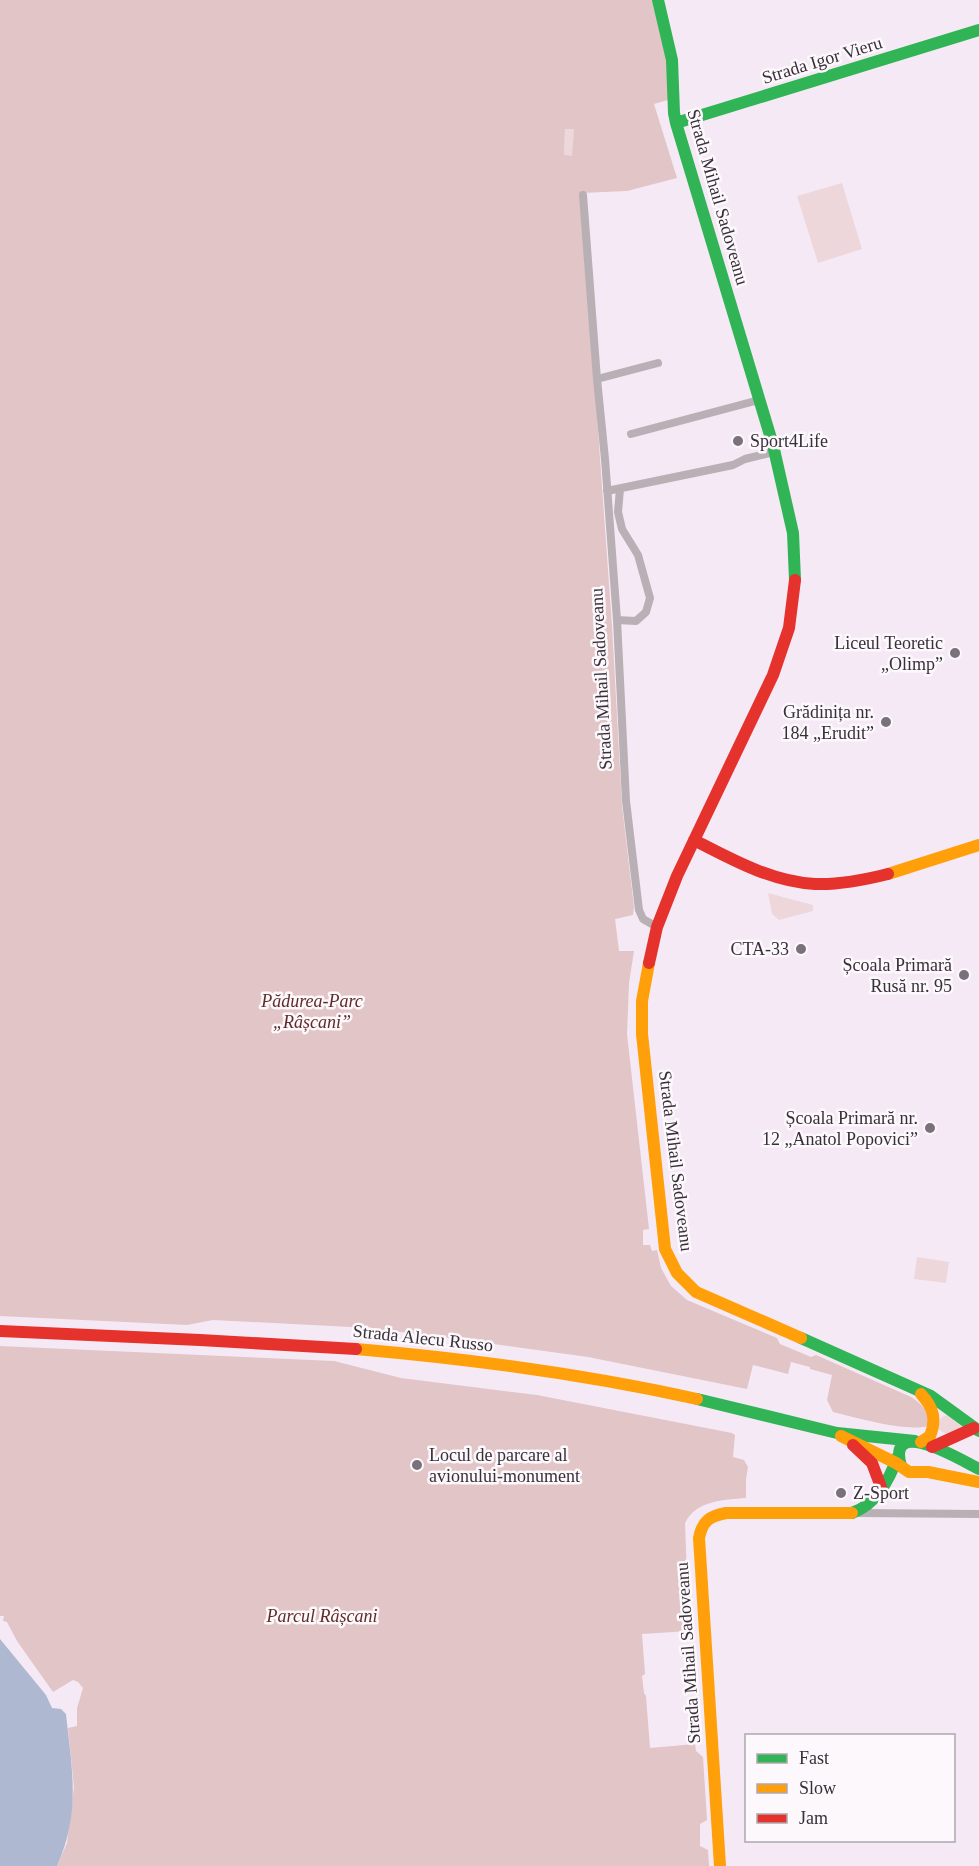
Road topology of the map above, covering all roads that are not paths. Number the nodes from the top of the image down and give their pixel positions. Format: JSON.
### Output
{"nodes":[{"id":1,"x":658,"y":0,"type":"edge"},
{"id":2,"x":979,"y":30,"type":"edge"},
{"id":3,"x":676,"y":123,"type":"junction"},
{"id":4,"x":583,"y":195,"type":"dead end"},
{"id":5,"x":658,"y":363,"type":"dead end"},
{"id":6,"x":597,"y":379,"type":"junction"},
{"id":7,"x":759,"y":400,"type":"junction"},
{"id":8,"x":631,"y":434,"type":"dead end"},
{"id":9,"x":774,"y":452,"type":"junction"},
{"id":10,"x":620,"y":489,"type":"junction"},
{"id":11,"x":607,"y":492,"type":"junction"},
{"id":12,"x":617,"y":620,"type":"junction"},
{"id":13,"x":694,"y":840,"type":"junction"},
{"id":14,"x":979,"y":845,"type":"edge"},
{"id":15,"x":657,"y":927,"type":"junction"},
{"id":16,"x":0,"y":1331,"type":"edge"},
{"id":17,"x":918,"y":1391,"type":"junction"},
{"id":18,"x":959,"y":1417,"type":"junction"},
{"id":19,"x":936,"y":1420,"type":"junction"},
{"id":20,"x":977,"y":1429,"type":"edge"},
{"id":21,"x":836,"y":1433,"type":"junction"},
{"id":22,"x":961,"y":1433,"type":"junction"},
{"id":23,"x":848,"y":1440,"type":"junction"},
{"id":24,"x":923,"y":1443,"type":"junction"},
{"id":25,"x":905,"y":1466,"type":"junction"},
{"id":26,"x":979,"y":1469,"type":"edge"},
{"id":27,"x":979,"y":1482,"type":"edge"},
{"id":28,"x":881,"y":1488,"type":"junction"},
{"id":29,"x":851,"y":1513,"type":"junction"},
{"id":30,"x":979,"y":1514,"type":"edge"},
{"id":31,"x":720,"y":1866,"type":"edge"}],
"edges":[{"from":1,"to":3,"type":"main road","name":"Strada Mihail Sadoveanu"},
{"from":2,"to":3,"type":"main road","name":"Strada Igor Vieru"},
{"from":3,"to":7,"type":"main road","name":"Strada Mihail Sadoveanu"},
{"from":4,"to":6,"type":"street","name":"Strada Mihail Sadoveanu"},
{"from":5,"to":6,"type":"street"},
{"from":6,"to":11,"type":"street","name":"Strada Mihail Sadoveanu"},
{"from":7,"to":8,"type":"street"},
{"from":7,"to":9,"type":"main road","name":"Strada Mihail Sadoveanu"},
{"from":9,"to":10,"type":"street"},
{"from":9,"to":13,"type":"main road","name":"Strada Mihail Sadoveanu"},
{"from":10,"to":11,"type":"street"},
{"from":10,"to":12,"type":"street"},
{"from":11,"to":12,"type":"street","name":"Strada Mihail Sadoveanu"},
{"from":12,"to":15,"type":"street","name":"Strada Mihail Sadoveanu"},
{"from":13,"to":14,"type":"main road"},
{"from":13,"to":15,"type":"main road","name":"Strada Mihail Sadoveanu"},
{"from":15,"to":17,"type":"main road","name":"Strada Mihail Sadoveanu"},
{"from":16,"to":21,"type":"main road","name":"Strada Alecu Russo"},
{"from":17,"to":18,"type":"main road","name":"Strada Mihail Sadoveanu"},
{"from":17,"to":19,"type":"main road"},
{"from":18,"to":19,"type":"main road"},
{"from":18,"to":20,"type":"main road","name":"Strada Mihail Sadoveanu"},
{"from":18,"to":22,"type":"main road"},
{"from":19,"to":24,"type":"main road"},
{"from":20,"to":22,"type":"main road"},
{"from":21,"to":23,"type":"main road","name":"Strada Alecu Russo"},
{"from":21,"to":24,"type":"main road","name":"Strada Alecu Russo"},
{"from":22,"to":24,"type":"main road"},
{"from":23,"to":25,"type":"main road","name":"Strada Alecu Russo"},
{"from":23,"to":28,"type":"main road"},
{"from":24,"to":25,"type":"main road"},
{"from":24,"to":25,"type":"main road"},
{"from":24,"to":26,"type":"main road","name":"Strada Alecu Russo"},
{"from":25,"to":27,"type":"main road","name":"Strada Alecu Russo"},
{"from":25,"to":28,"type":"main road"},
{"from":28,"to":29,"type":"main road"},
{"from":29,"to":30,"type":"street"},
{"from":29,"to":31,"type":"main road","name":"Strada Mihail Sadoveanu"}]}
